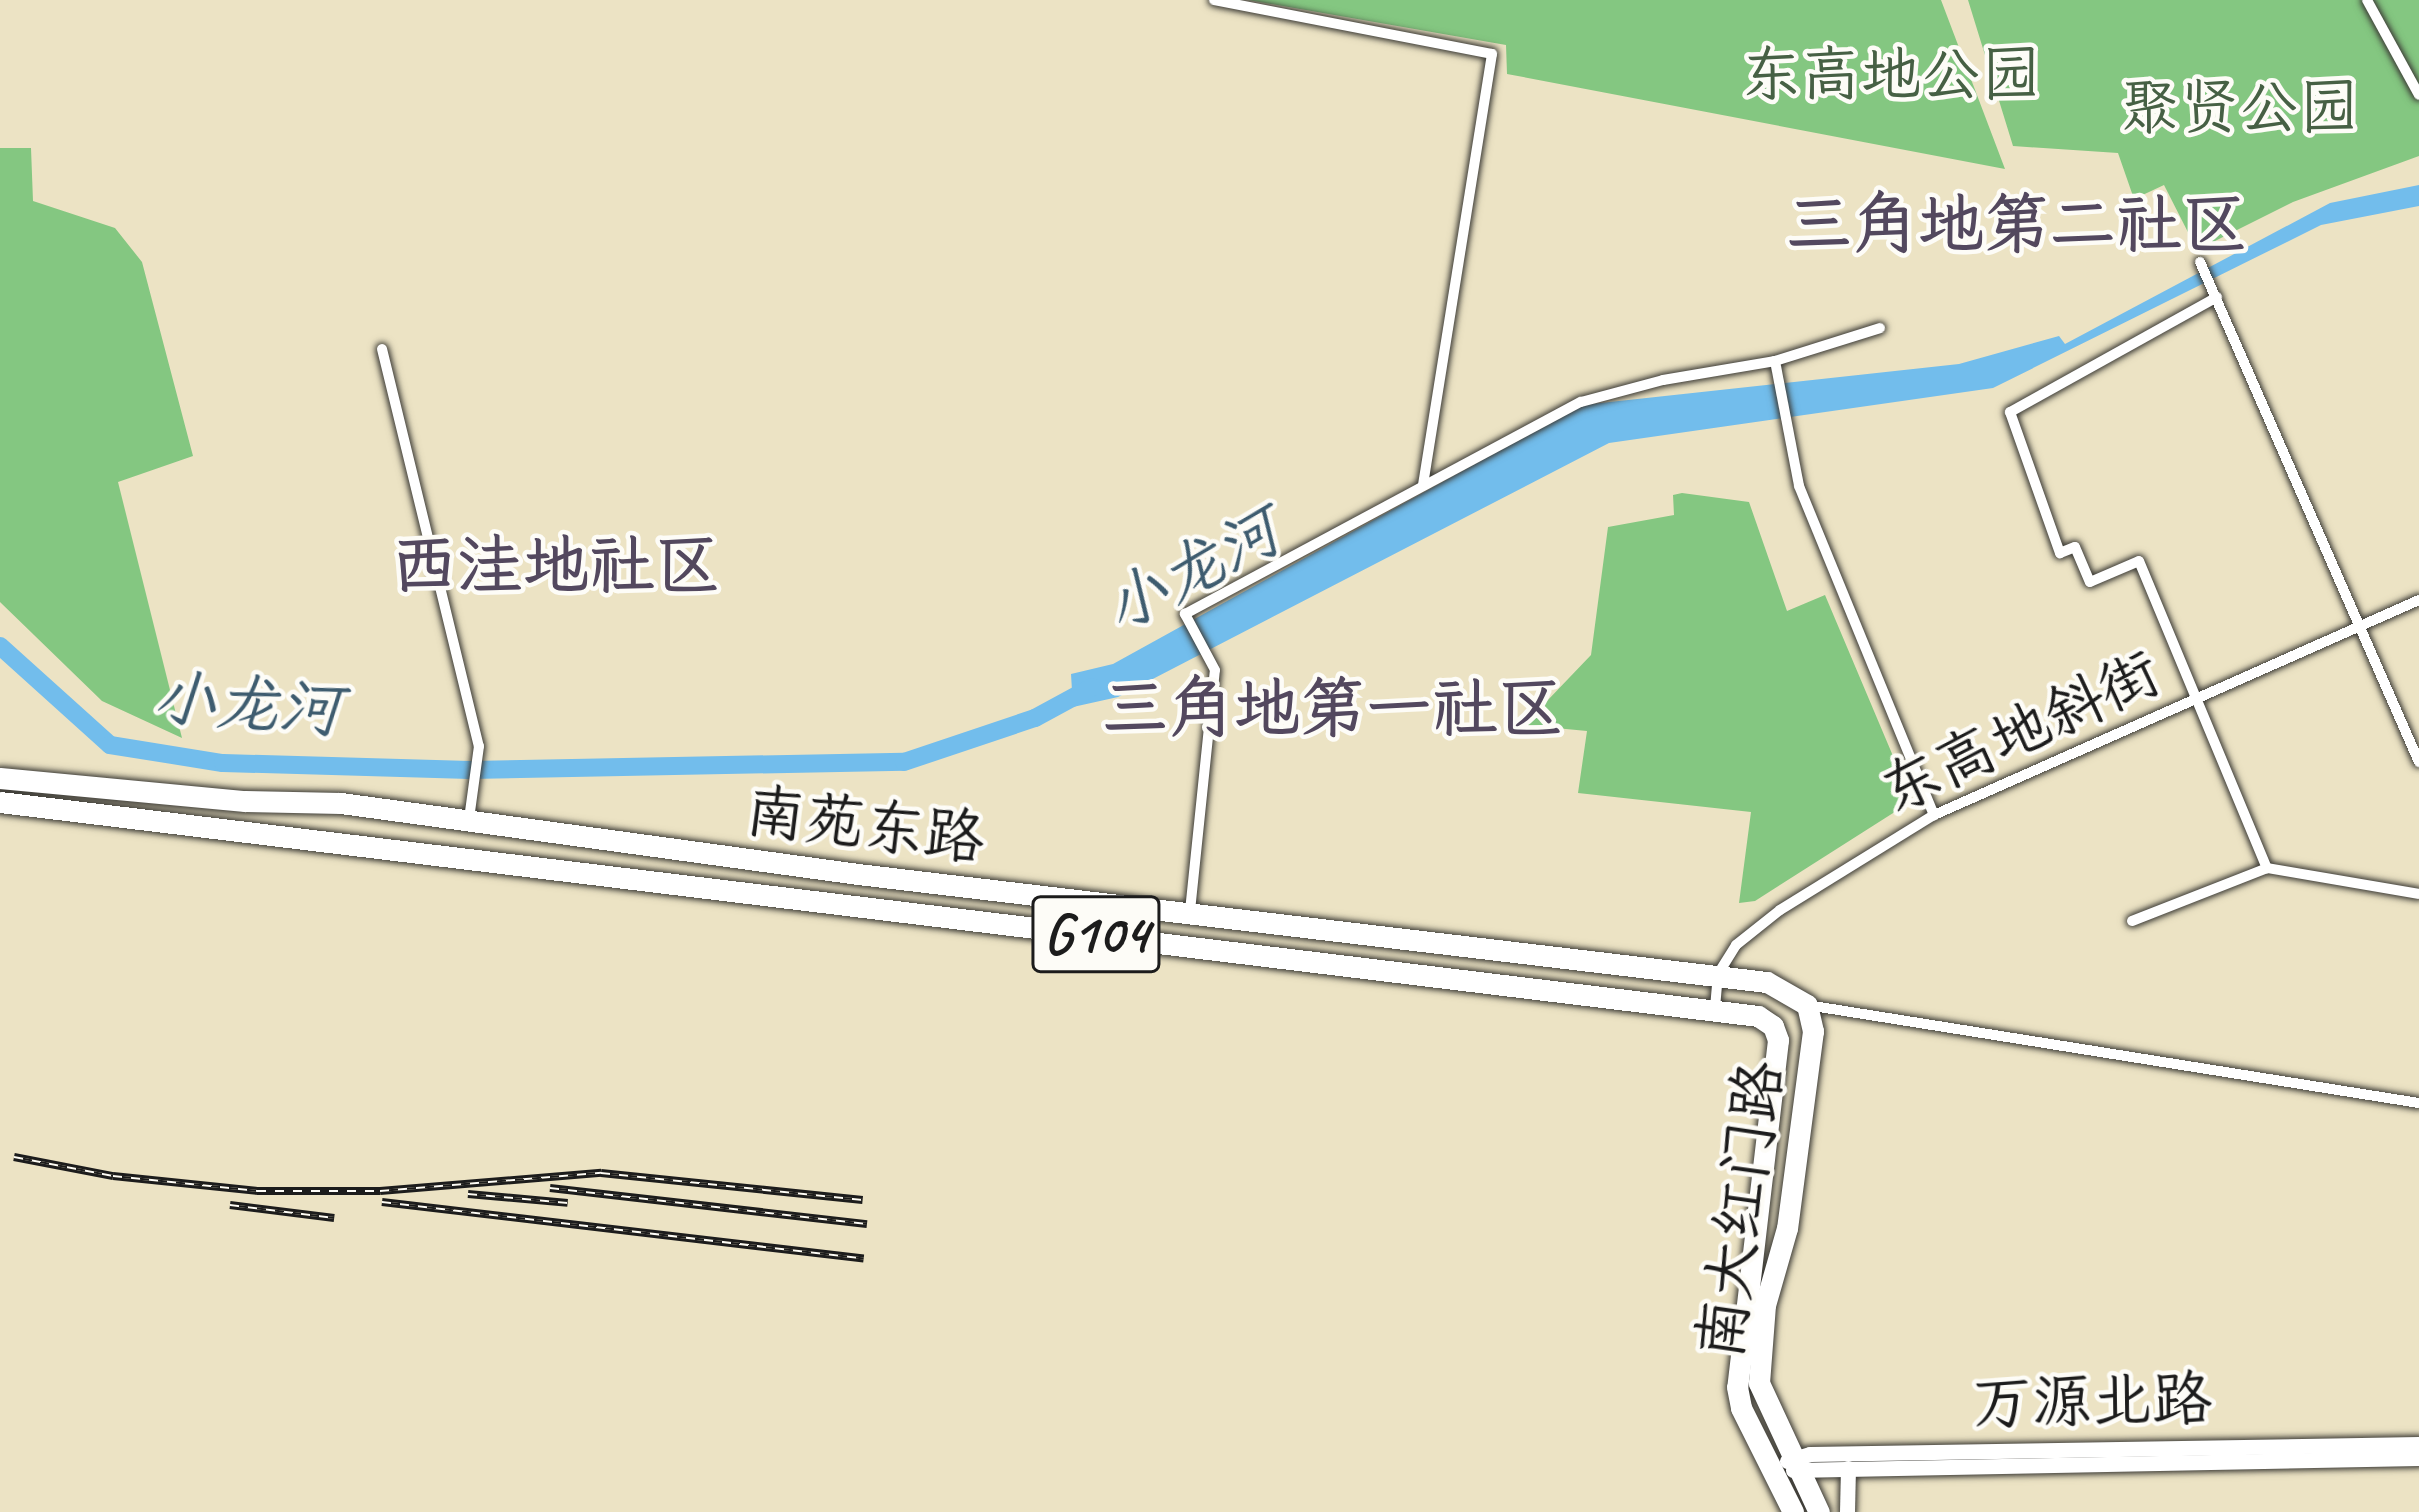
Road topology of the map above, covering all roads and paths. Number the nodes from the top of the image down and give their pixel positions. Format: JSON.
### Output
{"nodes":[{"id":1,"x":1214,"y":0,"type":"edge"},
{"id":2,"x":2367,"y":0,"type":"edge"},
{"id":3,"x":2419,"y":95,"type":"edge"},
{"id":4,"x":2200,"y":262,"type":"dead end"},
{"id":5,"x":2216,"y":294,"type":"junction"},
{"id":6,"x":1880,"y":328,"type":"dead end"},
{"id":7,"x":382,"y":349,"type":"dead end"},
{"id":8,"x":1776,"y":366,"type":"junction"},
{"id":9,"x":1423,"y":486,"type":"junction"},
{"id":10,"x":2419,"y":600,"type":"edge"},
{"id":11,"x":2360,"y":624,"type":"junction"},
{"id":12,"x":2196,"y":698,"type":"junction"},
{"id":13,"x":2419,"y":762,"type":"edge"},
{"id":14,"x":0,"y":778,"type":"edge"},
{"id":15,"x":0,"y":802,"type":"edge"},
{"id":16,"x":471,"y":810,"type":"junction"},
{"id":17,"x":1934,"y":815,"type":"junction"},
{"id":18,"x":2267,"y":868,"type":"junction"},
{"id":19,"x":2419,"y":894,"type":"edge"},
{"id":20,"x":1190,"y":910,"type":"junction"},
{"id":21,"x":2132,"y":921,"type":"dead end"},
{"id":22,"x":1718,"y":974,"type":"junction"},
{"id":23,"x":1807,"y":1005,"type":"junction"},
{"id":24,"x":1714,"y":1008,"type":"junction"},
{"id":25,"x":2419,"y":1103,"type":"edge"},
{"id":26,"x":2419,"y":1444,"type":"edge"},
{"id":27,"x":2419,"y":1458,"type":"edge"},
{"id":28,"x":1796,"y":1463,"type":"junction"},
{"id":29,"x":1848,"y":1468,"type":"junction"},
{"id":30,"x":1773,"y":1474,"type":"junction"},
{"id":31,"x":1793,"y":1512,"type":"edge"},
{"id":32,"x":1820,"y":1512,"type":"edge"},
{"id":33,"x":1847,"y":1512,"type":"edge"}],
"edges":[{"from":1,"to":9,"type":"street"},
{"from":2,"to":3,"type":"street"},
{"from":4,"to":5,"type":"street"},
{"from":5,"to":11,"type":"street"},
{"from":5,"to":12,"type":"street"},
{"from":6,"to":8,"type":"street"},
{"from":7,"to":16,"type":"street"},
{"from":8,"to":9,"type":"street"},
{"from":8,"to":17,"type":"street"},
{"from":9,"to":20,"type":"street"},
{"from":10,"to":11,"type":"street","name":"东高地斜街"},
{"from":11,"to":12,"type":"street","name":"东高地斜街"},
{"from":11,"to":13,"type":"street"},
{"from":12,"to":17,"type":"street","name":"东高地斜街"},
{"from":12,"to":18,"type":"street"},
{"from":14,"to":16,"type":"highway","name":"南苑东路","number":"G104"},
{"from":15,"to":24,"type":"highway","name":"南苑东路","number":"G104"},
{"from":16,"to":20,"type":"highway","name":"南苑东路","number":"G104"},
{"from":17,"to":22,"type":"street","name":"东高地斜街"},
{"from":18,"to":19,"type":"street"},
{"from":18,"to":21,"type":"street"},
{"from":20,"to":22,"type":"highway","name":"南苑东路","number":"G104"},
{"from":22,"to":23,"type":"highway","name":"南大红门路","number":"G104"},
{"from":22,"to":24,"type":"street"},
{"from":23,"to":25,"type":"street"},
{"from":23,"to":28,"type":"highway","name":"南大红门路"},
{"from":24,"to":30,"type":"highway","name":"南大红门路","number":"G104"},
{"from":26,"to":28,"type":"main road","name":"万源北路"},
{"from":27,"to":29,"type":"main road","name":"万源北路"},
{"from":28,"to":29,"type":"main road","name":"万源北路"},
{"from":28,"to":30,"type":"main road"},
{"from":28,"to":32,"type":"highway","name":"南大红门路"},
{"from":29,"to":33,"type":"main road"},
{"from":30,"to":31,"type":"highway","name":"南大红门路","number":"G104"}]}
